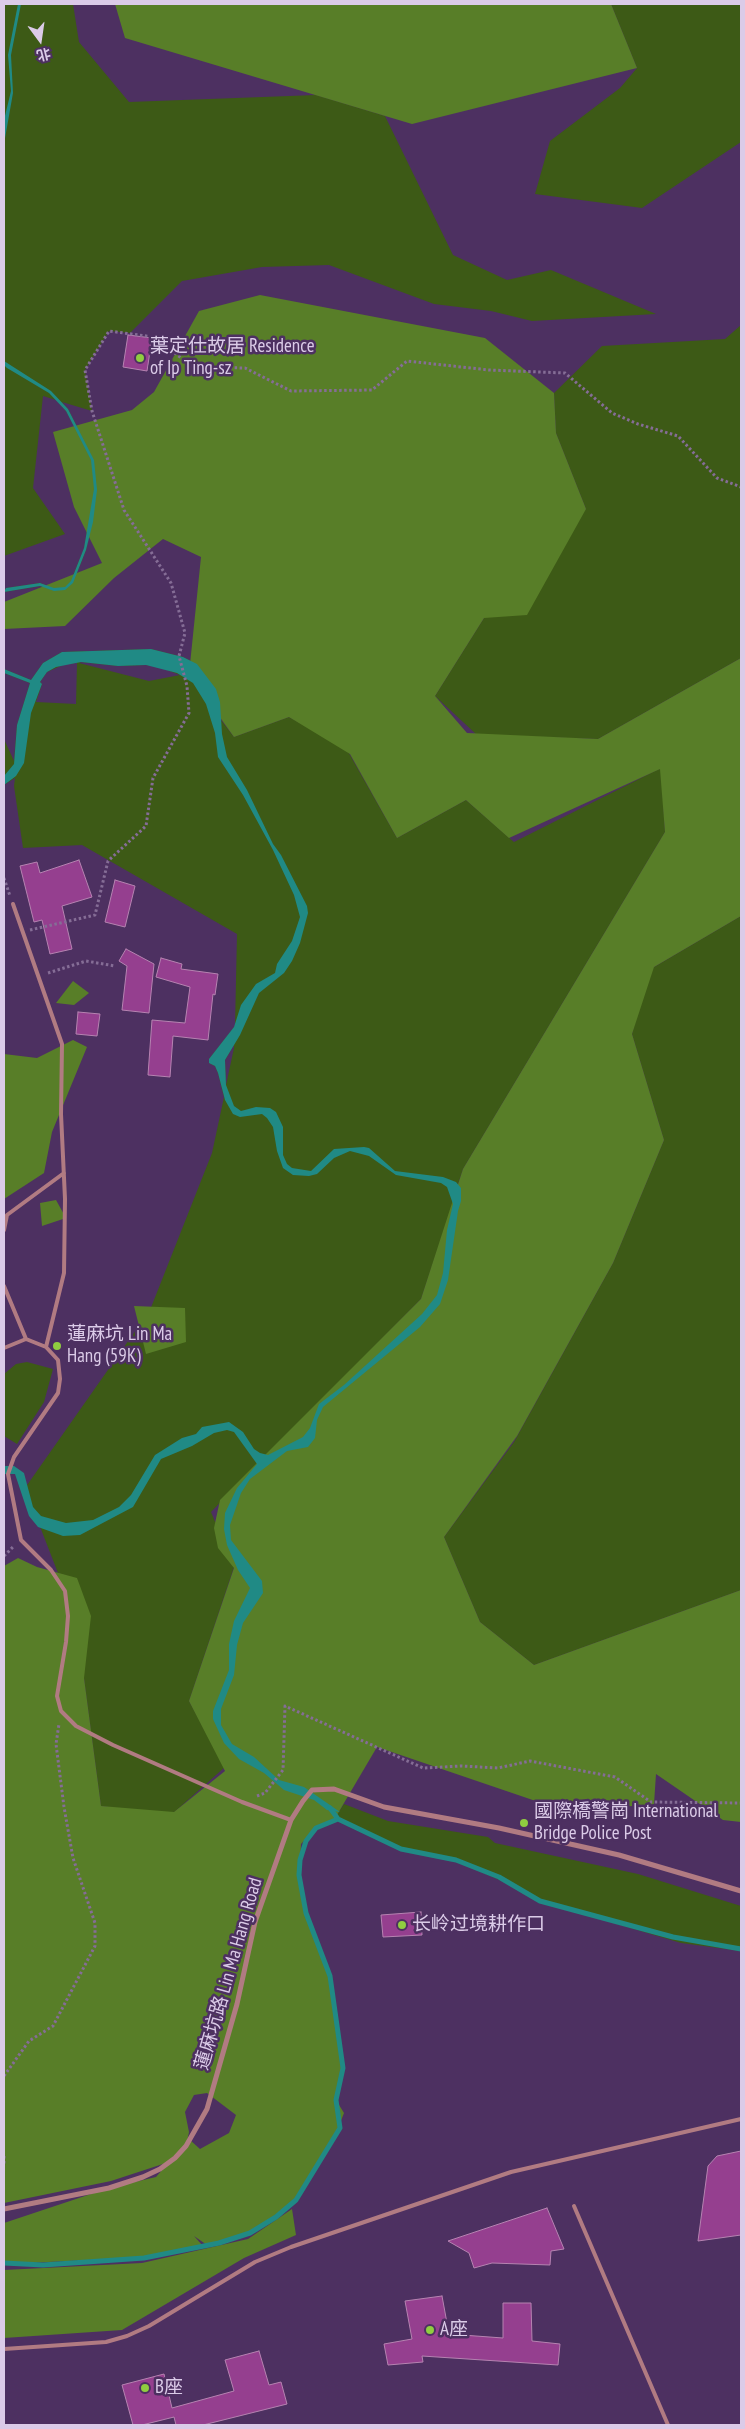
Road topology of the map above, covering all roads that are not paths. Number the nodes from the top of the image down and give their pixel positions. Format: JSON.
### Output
{"nodes":[{"id":1,"x":13,"y":904,"type":"road end"},
{"id":2,"x":64,"y":1173,"type":"junction"},
{"id":3,"x":4,"y":1230,"type":"edge"},
{"id":4,"x":4,"y":1286,"type":"edge"},
{"id":5,"x":26,"y":1339,"type":"junction"},
{"id":6,"x":46,"y":1347,"type":"junction"},
{"id":7,"x":4,"y":1348,"type":"edge"},
{"id":8,"x":292,"y":1820,"type":"junction"},
{"id":9,"x":741,"y":1892,"type":"edge"},
{"id":10,"x":741,"y":2119,"type":"edge"},
{"id":11,"x":574,"y":2206,"type":"dead end"},
{"id":12,"x":4,"y":2209,"type":"edge"},
{"id":13,"x":4,"y":2349,"type":"edge"},
{"id":14,"x":668,"y":2425,"type":"edge"}],
"edges":[{"from":1,"to":2,"type":"lane"},
{"from":2,"to":3,"type":"lane"},
{"from":2,"to":6,"type":"lane"},
{"from":4,"to":5,"type":"lane"},
{"from":5,"to":6,"type":"lane"},
{"from":5,"to":7,"type":"lane"},
{"from":6,"to":8,"type":"lane"},
{"from":8,"to":9,"type":"street","name":"蓮麻坑路 Lin Ma Hang Road"},
{"from":8,"to":12,"type":"street","name":"蓮麻坑路 Lin Ma Hang Road"},
{"from":10,"to":13,"type":"lane"},
{"from":11,"to":14,"type":"lane"}]}
